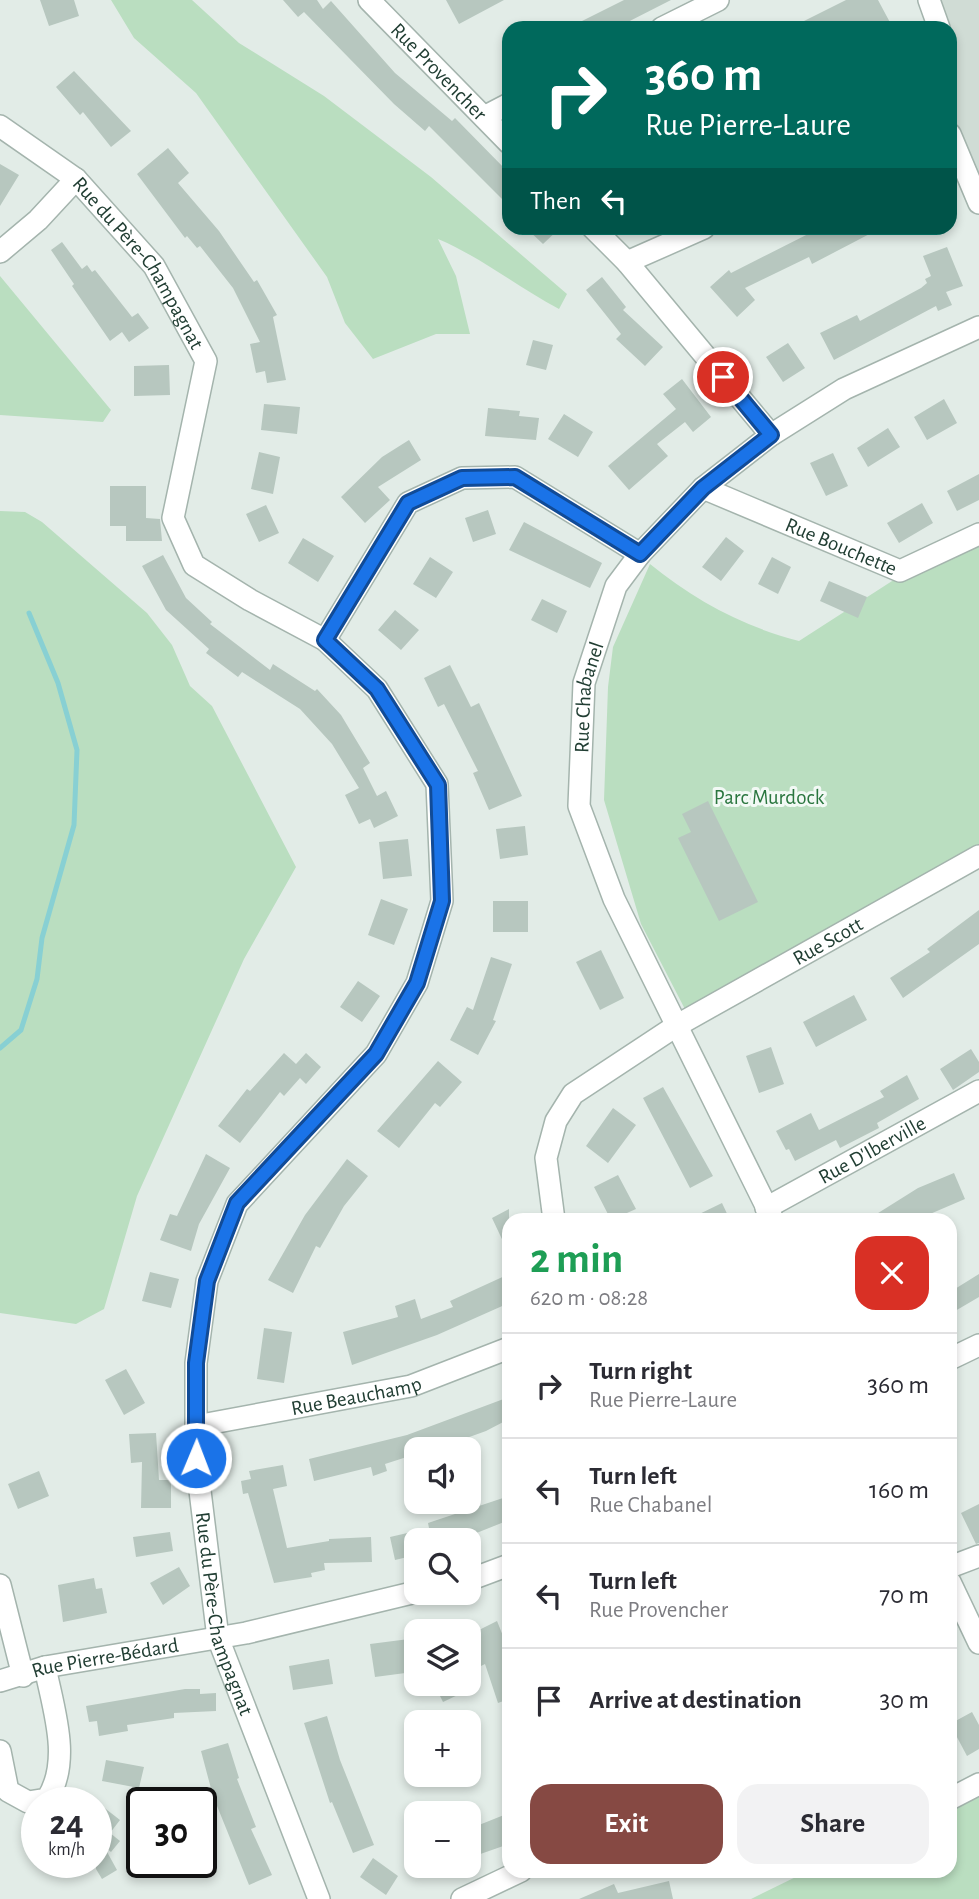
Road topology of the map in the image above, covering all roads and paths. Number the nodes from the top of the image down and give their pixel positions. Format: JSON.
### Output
{"nodes":[{"id":1,"x":369,"y":0,"type":"edge"},
{"id":2,"x":718,"y":0,"type":"edge"},
{"id":3,"x":929,"y":0,"type":"edge"},
{"id":4,"x":676,"y":21,"type":"edge"},
{"id":5,"x":936,"y":21,"type":"edge"},
{"id":6,"x":502,"y":108,"type":"edge"},
{"id":7,"x":484,"y":117,"type":"junction"},
{"id":8,"x":0,"y":126,"type":"edge"},
{"id":9,"x":502,"y":135,"type":"edge"},
{"id":10,"x":957,"y":151,"type":"edge"},
{"id":11,"x":76,"y":179,"type":"junction"},
{"id":12,"x":979,"y":203,"type":"edge"},
{"id":13,"x":600,"y":235,"type":"edge"},
{"id":14,"x":688,"y":235,"type":"edge"},
{"id":15,"x":0,"y":252,"type":"edge"},
{"id":16,"x":627,"y":262,"type":"junction"},
{"id":17,"x":979,"y":327,"type":"edge"},
{"id":18,"x":771,"y":435,"type":"junction"},
{"id":19,"x":703,"y":488,"type":"junction"},
{"id":20,"x":979,"y":534,"type":"edge"},
{"id":21,"x":640,"y":554,"type":"junction"},
{"id":22,"x":325,"y":640,"type":"junction"},
{"id":23,"x":979,"y":856,"type":"edge"},
{"id":24,"x":676,"y":1026,"type":"junction"},
{"id":25,"x":979,"y":1091,"type":"edge"},
{"id":26,"x":553,"y":1213,"type":"edge"},
{"id":27,"x":769,"y":1213,"type":"edge"},
{"id":28,"x":771,"y":1213,"type":"edge"},
{"id":29,"x":979,"y":1345,"type":"edge"},
{"id":30,"x":502,"y":1351,"type":"edge"},
{"id":31,"x":957,"y":1356,"type":"edge"},
{"id":32,"x":197,"y":1426,"type":"junction"},
{"id":33,"x":979,"y":1556,"type":"edge"},
{"id":34,"x":957,"y":1564,"type":"edge"},
{"id":35,"x":502,"y":1571,"type":"edge"},
{"id":36,"x":481,"y":1577,"type":"edge"},
{"id":37,"x":0,"y":1585,"type":"edge"},
{"id":38,"x":404,"y":1595,"type":"edge"},
{"id":39,"x":957,"y":1597,"type":"edge"},
{"id":40,"x":218,"y":1637,"type":"junction"},
{"id":41,"x":979,"y":1643,"type":"edge"},
{"id":42,"x":45,"y":1667,"type":"junction"},
{"id":43,"x":23,"y":1676,"type":"junction"},
{"id":44,"x":0,"y":1681,"type":"edge"},
{"id":45,"x":0,"y":1751,"type":"edge"},
{"id":46,"x":979,"y":1784,"type":"edge"},
{"id":47,"x":957,"y":1795,"type":"edge"},
{"id":48,"x":506,"y":1878,"type":"edge"},
{"id":49,"x":318,"y":1899,"type":"edge"},
{"id":50,"x":461,"y":1899,"type":"edge"}],
"edges":[{"from":1,"to":7,"type":"street","name":"Rue Provencher"},
{"from":2,"to":4,"type":"street"},
{"from":3,"to":5,"type":"street"},
{"from":6,"to":7,"type":"street"},
{"from":7,"to":9,"type":"street","name":"Rue Provencher"},
{"from":8,"to":11,"type":"street","name":"Rue du Père-Champagnat"},
{"from":10,"to":12,"type":"street"},
{"from":11,"to":15,"type":"street"},
{"from":11,"to":22,"type":"street","name":"Rue du Père-Champagnat"},
{"from":13,"to":16,"type":"street"},
{"from":14,"to":16,"type":"street"},
{"from":16,"to":18,"type":"street"},
{"from":17,"to":18,"type":"street","name":"Rue Chabanel"},
{"from":18,"to":19,"type":"street","name":"Rue Chabanel"},
{"from":19,"to":20,"type":"street","name":"Rue Bouchette"},
{"from":19,"to":21,"type":"street","name":"Rue Chabanel"},
{"from":21,"to":22,"type":"street"},
{"from":21,"to":24,"type":"street","name":"Rue Chabanel"},
{"from":22,"to":32,"type":"street","name":"Rue du Père-Champagnat"},
{"from":23,"to":24,"type":"street","name":"Rue Scott"},
{"from":24,"to":26,"type":"street","name":"Rue Scott"},
{"from":24,"to":27,"type":"street","name":"Rue Chabanel"},
{"from":25,"to":28,"type":"street","name":"Rue D'Iberville"},
{"from":29,"to":31,"type":"street"},
{"from":30,"to":32,"type":"street","name":"Rue Beauchamp"},
{"from":32,"to":40,"type":"street","name":"Rue du Père-Champagnat"},
{"from":33,"to":34,"type":"street"},
{"from":35,"to":36,"type":"street"},
{"from":37,"to":43,"type":"street"},
{"from":38,"to":40,"type":"street","name":"Rue Pierre-Bédard"},
{"from":39,"to":41,"type":"street"},
{"from":40,"to":42,"type":"street","name":"Rue Pierre-Bédard"},
{"from":40,"to":49,"type":"street","name":"Rue du Père-Champagnat"},
{"from":42,"to":43,"type":"street","name":"Rue Pierre-Bédard"},
{"from":42,"to":45,"type":"street"},
{"from":43,"to":44,"type":"street","name":"Rue Pierre-Bédard"},
{"from":46,"to":47,"type":"street"},
{"from":48,"to":50,"type":"street"}]}
